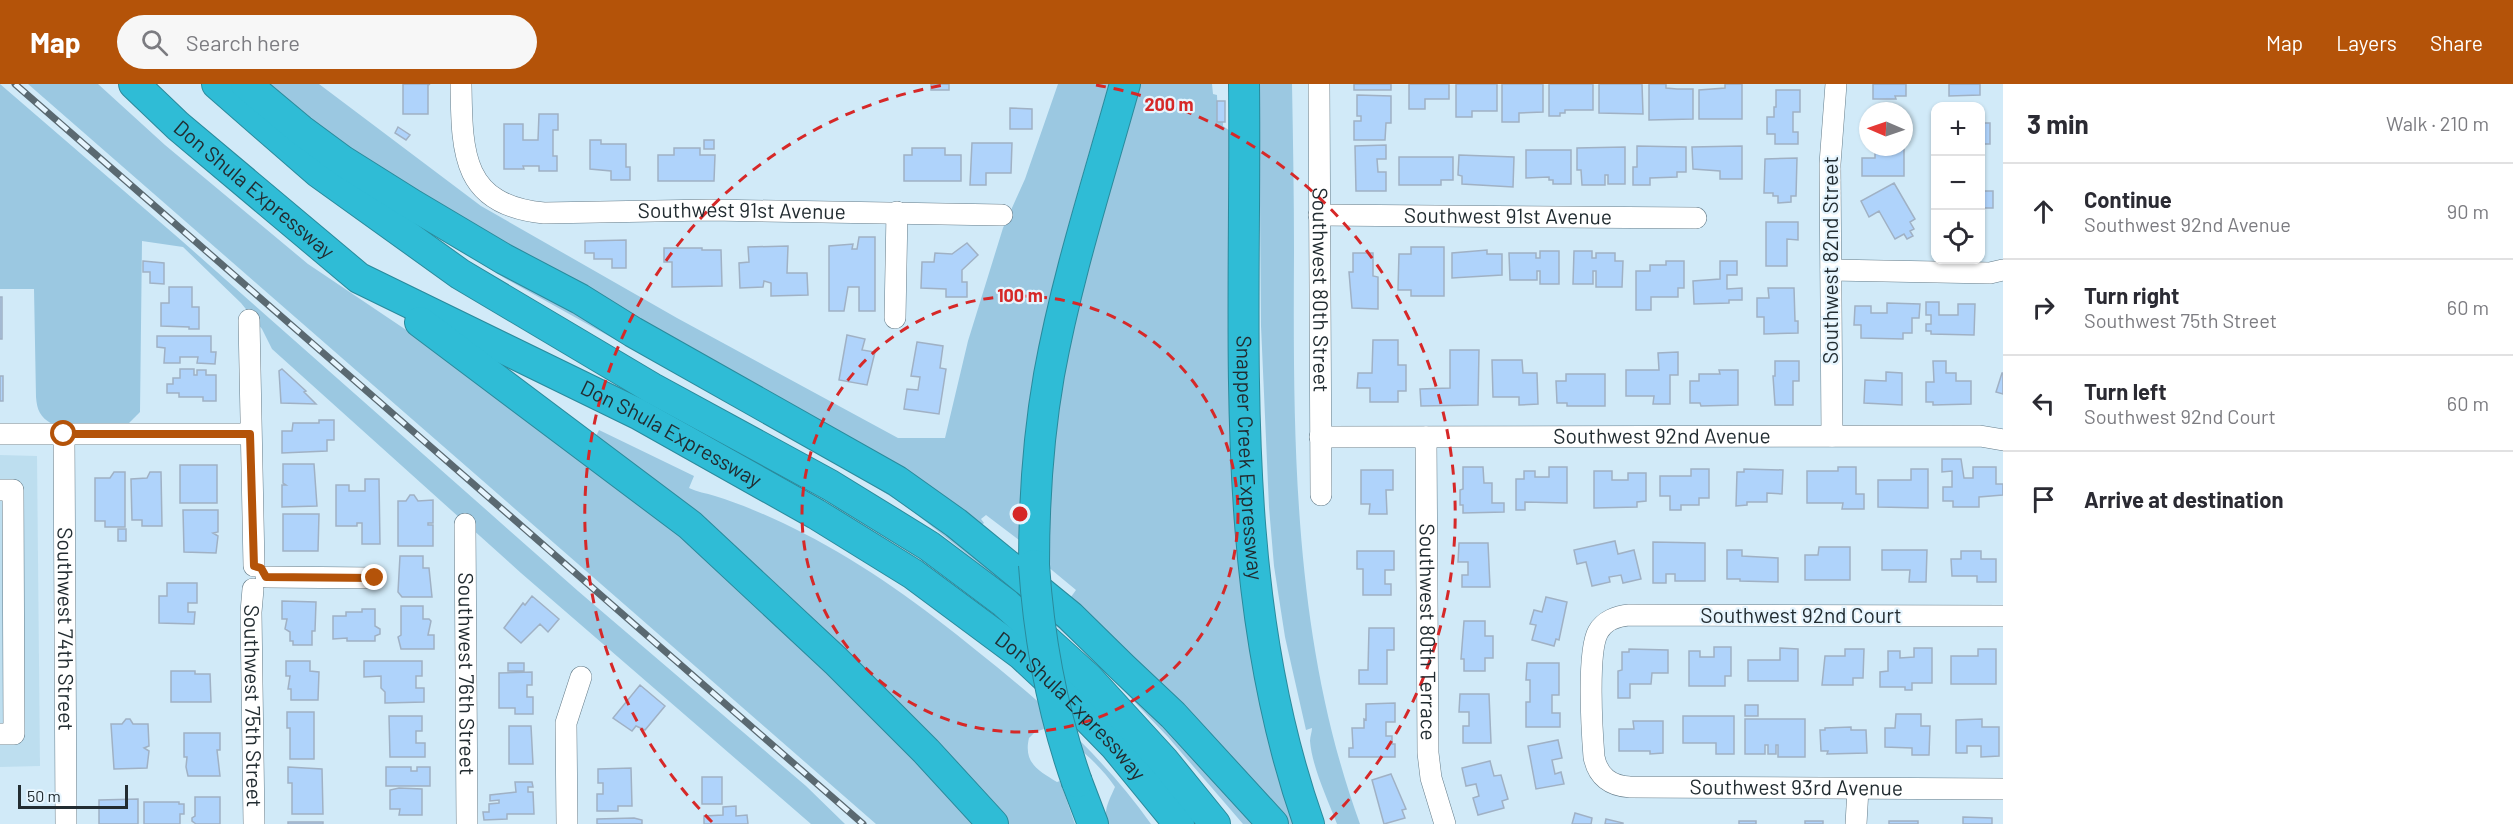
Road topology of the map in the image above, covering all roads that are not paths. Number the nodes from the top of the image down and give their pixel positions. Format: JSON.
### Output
{"nodes":[{"id":1,"x":134,"y":84,"type":"edge"},
{"id":2,"x":217,"y":84,"type":"edge"},
{"id":3,"x":246,"y":84,"type":"edge"},
{"id":4,"x":461,"y":84,"type":"edge"},
{"id":5,"x":1125,"y":84,"type":"edge"},
{"id":6,"x":1244,"y":84,"type":"edge"},
{"id":7,"x":1319,"y":84,"type":"edge"},
{"id":8,"x":1836,"y":84,"type":"edge"},
{"id":9,"x":897,"y":212,"type":"junction"},
{"id":10,"x":1002,"y":215,"type":"dead end"},
{"id":11,"x":1319,"y":215,"type":"junction"},
{"id":12,"x":1696,"y":218,"type":"dead end"},
{"id":13,"x":1831,"y":270,"type":"junction"},
{"id":14,"x":2003,"y":270,"type":"edge"},
{"id":15,"x":359,"y":278,"type":"junction"},
{"id":16,"x":895,"y":318,"type":"dead end"},
{"id":17,"x":249,"y":320,"type":"dead end"},
{"id":18,"x":0,"y":434,"type":"edge"},
{"id":19,"x":64,"y":434,"type":"junction"},
{"id":20,"x":250,"y":434,"type":"junction"},
{"id":21,"x":1832,"y":436,"type":"junction"},
{"id":22,"x":1320,"y":437,"type":"junction"},
{"id":23,"x":1426,"y":437,"type":"junction"},
{"id":24,"x":2003,"y":440,"type":"edge"},
{"id":25,"x":0,"y":490,"type":"edge"},
{"id":26,"x":1321,"y":495,"type":"dead end"},
{"id":27,"x":465,"y":524,"type":"dead end"},
{"id":28,"x":7,"y":534,"type":"edge"},
{"id":29,"x":258,"y":577,"type":"junction"},
{"id":30,"x":375,"y":578,"type":"dead end"},
{"id":31,"x":2003,"y":616,"type":"edge"},
{"id":32,"x":6,"y":626,"type":"edge"},
{"id":33,"x":581,"y":677,"type":"dead end"},
{"id":34,"x":1276,"y":716,"type":"junction"},
{"id":35,"x":0,"y":734,"type":"edge"},
{"id":36,"x":1598,"y":769,"type":"joint"},
{"id":37,"x":1858,"y":789,"type":"junction"},
{"id":38,"x":2003,"y":789,"type":"edge"},
{"id":39,"x":66,"y":824,"type":"edge"},
{"id":40,"x":254,"y":824,"type":"edge"},
{"id":41,"x":467,"y":824,"type":"edge"},
{"id":42,"x":567,"y":824,"type":"edge"},
{"id":43,"x":993,"y":824,"type":"edge"},
{"id":44,"x":1093,"y":824,"type":"edge"},
{"id":45,"x":1179,"y":824,"type":"edge"},
{"id":46,"x":1215,"y":824,"type":"edge"},
{"id":47,"x":1273,"y":824,"type":"edge"},
{"id":48,"x":1310,"y":824,"type":"edge"},
{"id":49,"x":1327,"y":824,"type":"edge"},
{"id":50,"x":1445,"y":824,"type":"edge"},
{"id":51,"x":1856,"y":824,"type":"edge"}],
"edges":[{"from":1,"to":15,"type":"highway","name":"Don Shula Expressway"},
{"from":2,"to":46,"type":"highway","name":"Don Shula Expressway"},
{"from":3,"to":47,"type":"highway"},
{"from":4,"to":9,"type":"street","name":"Southwest 91st Avenue"},
{"from":5,"to":44,"type":"highway","bridge":true},
{"from":6,"to":34,"type":"highway","name":"Snapper Creek Expressway"},
{"from":7,"to":11,"type":"street","name":"Southwest 80th Street"},
{"from":8,"to":13,"type":"street","name":"Southwest 82nd Street"},
{"from":9,"to":10,"type":"street","name":"Southwest 91st Avenue"},
{"from":9,"to":16,"type":"street"},
{"from":11,"to":12,"type":"street","name":"Southwest 91st Avenue"},
{"from":11,"to":22,"type":"street","name":"Southwest 80th Street"},
{"from":13,"to":14,"type":"street"},
{"from":13,"to":21,"type":"street","name":"Southwest 82nd Street"},
{"from":15,"to":43,"type":"highway"},
{"from":15,"to":45,"type":"highway","name":"Don Shula Expressway"},
{"from":17,"to":20,"type":"street","name":"Southwest 75th Street"},
{"from":18,"to":19,"type":"street"},
{"from":19,"to":20,"type":"street"},
{"from":19,"to":39,"type":"street","name":"Southwest 74th Street"},
{"from":20,"to":29,"type":"street","name":"Southwest 75th Street"},
{"from":21,"to":23,"type":"street","name":"Southwest 92nd Avenue"},
{"from":21,"to":24,"type":"street","name":"Southwest 92nd Avenue"},
{"from":22,"to":23,"type":"street","name":"Southwest 92nd Avenue"},
{"from":22,"to":26,"type":"street","name":"Southwest 80th Street"},
{"from":23,"to":50,"type":"street","name":"Southwest 80th Terrace"},
{"from":25,"to":28,"type":"street"},
{"from":27,"to":41,"type":"street","name":"Southwest 76th Street"},
{"from":28,"to":32,"type":"street"},
{"from":29,"to":30,"type":"street"},
{"from":29,"to":40,"type":"street","name":"Southwest 75th Street"},
{"from":31,"to":36,"type":"street","name":"Southwest 92nd Court"},
{"from":32,"to":35,"type":"street"},
{"from":33,"to":42,"type":"street"},
{"from":34,"to":48,"type":"highway","name":"Snapper Creek Expressway"},
{"from":34,"to":49,"type":"highway"},
{"from":36,"to":37,"type":"street","name":"Southwest 93rd Avenue"},
{"from":37,"to":38,"type":"street","name":"Southwest 93rd Avenue"},
{"from":37,"to":51,"type":"street"}]}
